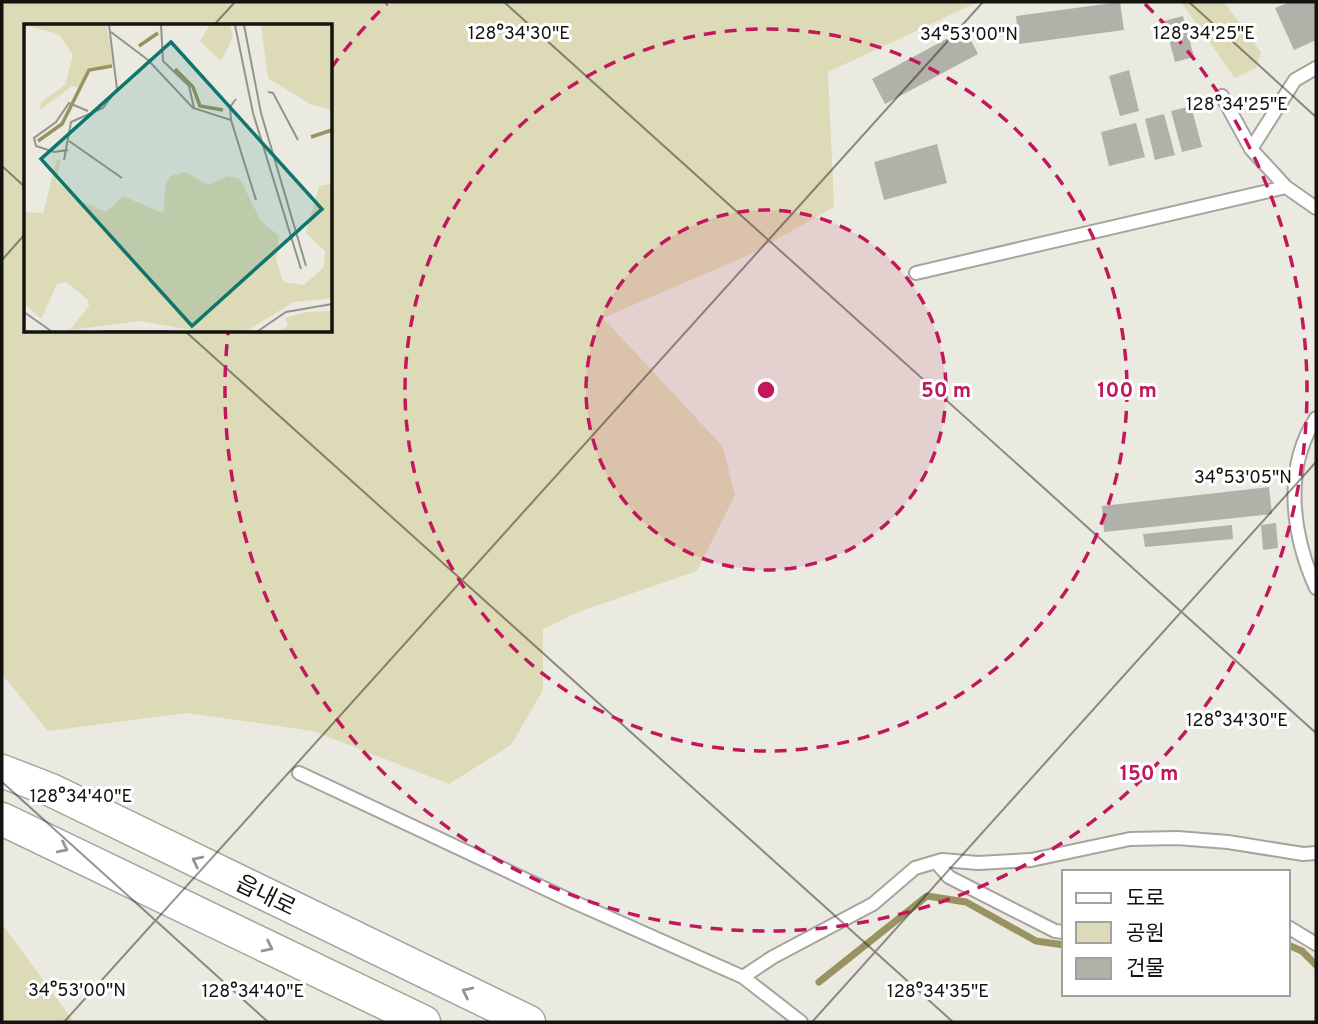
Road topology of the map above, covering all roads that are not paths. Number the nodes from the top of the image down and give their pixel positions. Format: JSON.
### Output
{"nodes":[{"id":1,"x":1316,"y":68,"type":"edge"},
{"id":2,"x":1222,"y":96,"type":"dead end"},
{"id":3,"x":1251,"y":149,"type":"junction"},
{"id":4,"x":1286,"y":187,"type":"junction"},
{"id":5,"x":1316,"y":208,"type":"edge"},
{"id":6,"x":916,"y":273,"type":"dead end"},
{"id":7,"x":1316,"y":418,"type":"edge"},
{"id":8,"x":1316,"y":588,"type":"edge"},
{"id":9,"x":2,"y":771,"type":"edge"},
{"id":10,"x":299,"y":772,"type":"dead end"},
{"id":11,"x":2,"y":819,"type":"edge"},
{"id":12,"x":1316,"y":853,"type":"edge"},
{"id":13,"x":936,"y":862,"type":"junction"},
{"id":14,"x":1290,"y":929,"type":"edge"},
{"id":15,"x":1062,"y":932,"type":"edge"},
{"id":16,"x":1316,"y":944,"type":"edge"},
{"id":17,"x":743,"y":977,"type":"junction"},
{"id":18,"x":424,"y":1022,"type":"edge"},
{"id":19,"x":529,"y":1022,"type":"edge"},
{"id":20,"x":801,"y":1022,"type":"edge"}],
"edges":[{"from":1,"to":3,"type":"lane"},
{"from":2,"to":3,"type":"lane"},
{"from":3,"to":4,"type":"lane"},
{"from":4,"to":5,"type":"lane"},
{"from":4,"to":6,"type":"lane"},
{"from":7,"to":8,"type":"lane"},
{"from":19,"to":9,"type":"street","name":"읍내로","one_way":true},
{"from":10,"to":17,"type":"lane"},
{"from":11,"to":18,"type":"street","name":"읍내로","one_way":true},
{"from":12,"to":13,"type":"lane"},
{"from":13,"to":15,"type":"lane"},
{"from":13,"to":17,"type":"lane"},
{"from":14,"to":16,"type":"lane"},
{"from":17,"to":20,"type":"lane"}]}
